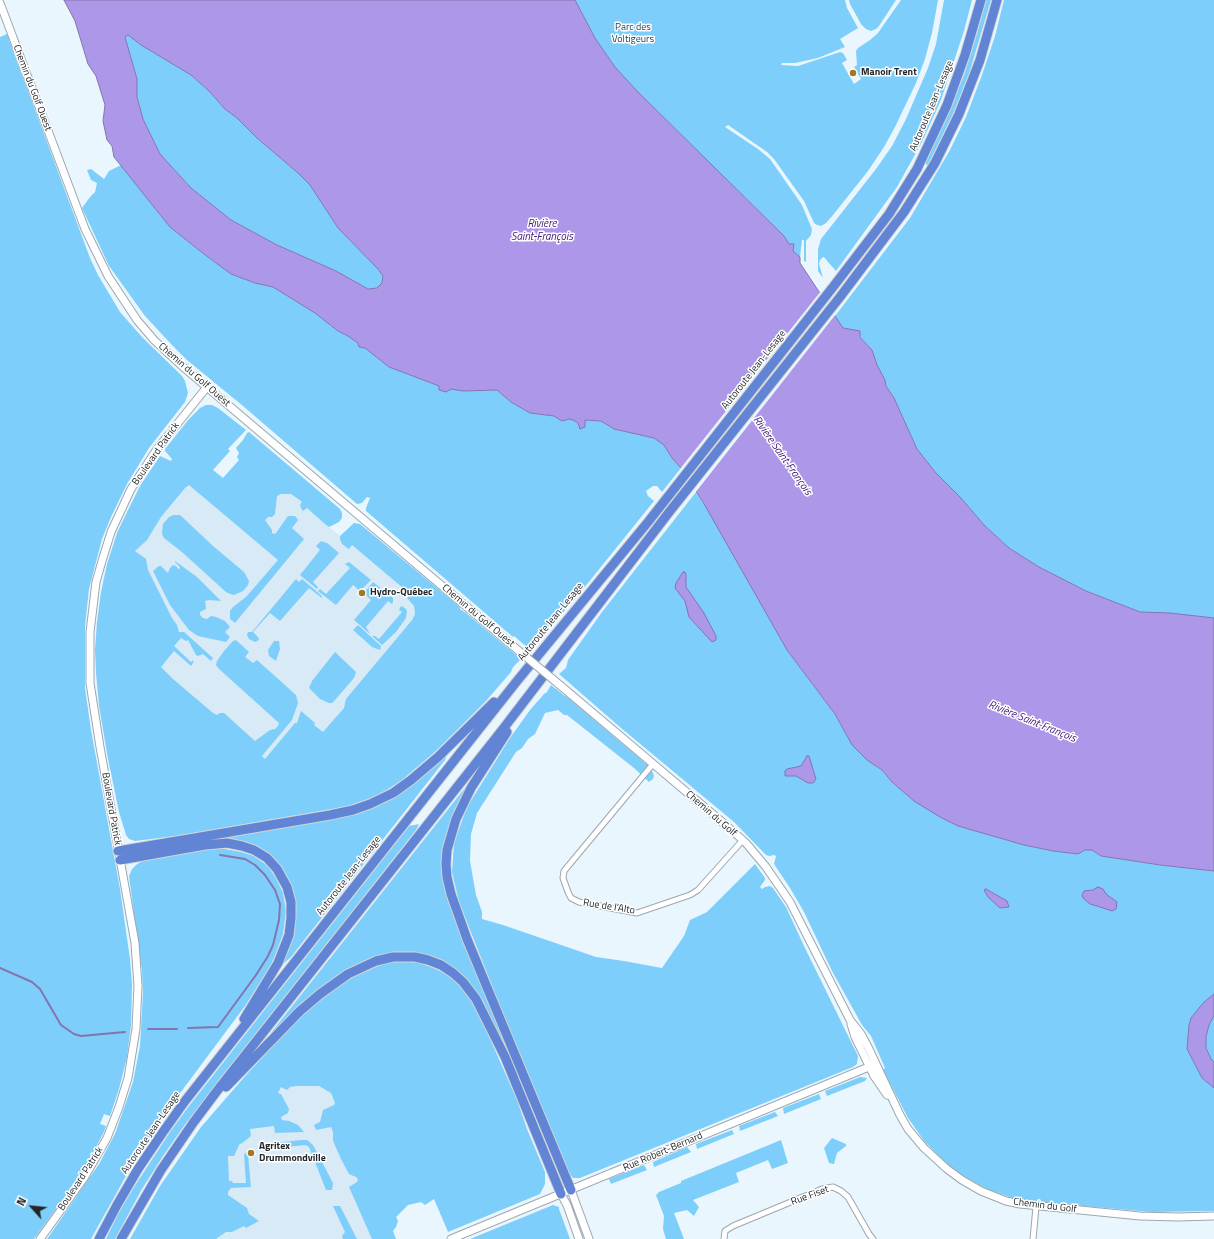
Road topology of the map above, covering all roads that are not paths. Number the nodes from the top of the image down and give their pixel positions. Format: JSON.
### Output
{"nodes":[{"id":1,"x":980,"y":0,"type":"edge"},
{"id":2,"x":997,"y":0,"type":"edge"},
{"id":3,"x":0,"y":3,"type":"edge"},
{"id":4,"x":207,"y":387,"type":"junction"},
{"id":5,"x":519,"y":651,"type":"joint"},
{"id":6,"x":517,"y":681,"type":"junction"},
{"id":7,"x":535,"y":688,"type":"junction"},
{"id":8,"x":653,"y":764,"type":"junction"},
{"id":9,"x":742,"y":841,"type":"junction"},
{"id":10,"x":119,"y":856,"type":"junction"},
{"id":11,"x":225,"y":1051,"type":"junction"},
{"id":12,"x":872,"y":1065,"type":"junction"},
{"id":13,"x":196,"y":1118,"type":"junction"},
{"id":14,"x":571,"y":1190,"type":"junction"},
{"id":15,"x":561,"y":1194,"type":"junction"},
{"id":16,"x":1036,"y":1207,"type":"junction"},
{"id":17,"x":1214,"y":1216,"type":"edge"},
{"id":18,"x":40,"y":1239,"type":"edge"},
{"id":19,"x":99,"y":1239,"type":"edge"},
{"id":20,"x":121,"y":1239,"type":"edge"},
{"id":21,"x":451,"y":1239,"type":"edge"},
{"id":22,"x":579,"y":1239,"type":"edge"},
{"id":23,"x":589,"y":1239,"type":"edge"},
{"id":24,"x":724,"y":1239,"type":"edge"},
{"id":25,"x":873,"y":1239,"type":"edge"},
{"id":26,"x":1033,"y":1239,"type":"edge"}],
"edges":[{"from":1,"to":6,"type":"highway","name":"Autoroute Jean-Lesage"},
{"from":2,"to":7,"type":"highway"},
{"from":3,"to":4,"type":"street","name":"Chemin du Golf Ouest"},
{"from":4,"to":5,"type":"street","name":"Chemin du Golf Ouest"},
{"from":4,"to":10,"type":"street","name":"Boulevard Patrick"},
{"from":5,"to":8,"type":"street","name":"Chemin du Golf","bridge":true},
{"from":6,"to":10,"type":"highway"},
{"from":6,"to":11,"type":"highway","name":"Autoroute Jean-Lesage"},
{"from":7,"to":13,"type":"highway"},
{"from":7,"to":14,"type":"highway"},
{"from":8,"to":9,"type":"street","name":"Chemin du Golf"},
{"from":8,"to":9,"type":"street","name":"Rue de l'Alto"},
{"from":9,"to":12,"type":"street","name":"Chemin du Golf"},
{"from":10,"to":11,"type":"highway"},
{"from":10,"to":18,"type":"street","name":"Boulevard Patrick"},
{"from":11,"to":19,"type":"highway","name":"Autoroute Jean-Lesage"},
{"from":12,"to":14,"type":"street","name":"Rue Robert-Bernard"},
{"from":12,"to":16,"type":"street","name":"Chemin du Golf"},
{"from":13,"to":15,"type":"highway"},
{"from":13,"to":20,"type":"highway"},
{"from":14,"to":15,"type":"street","name":"Rue Robert-Bernard"},
{"from":14,"to":23,"type":"street"},
{"from":15,"to":21,"type":"street","name":"Rue Robert-Bernard"},
{"from":15,"to":22,"type":"street"},
{"from":16,"to":17,"type":"street","name":"Chemin du Golf"},
{"from":16,"to":26,"type":"street"},
{"from":24,"to":25,"type":"street","name":"Rue Fiset"}]}
